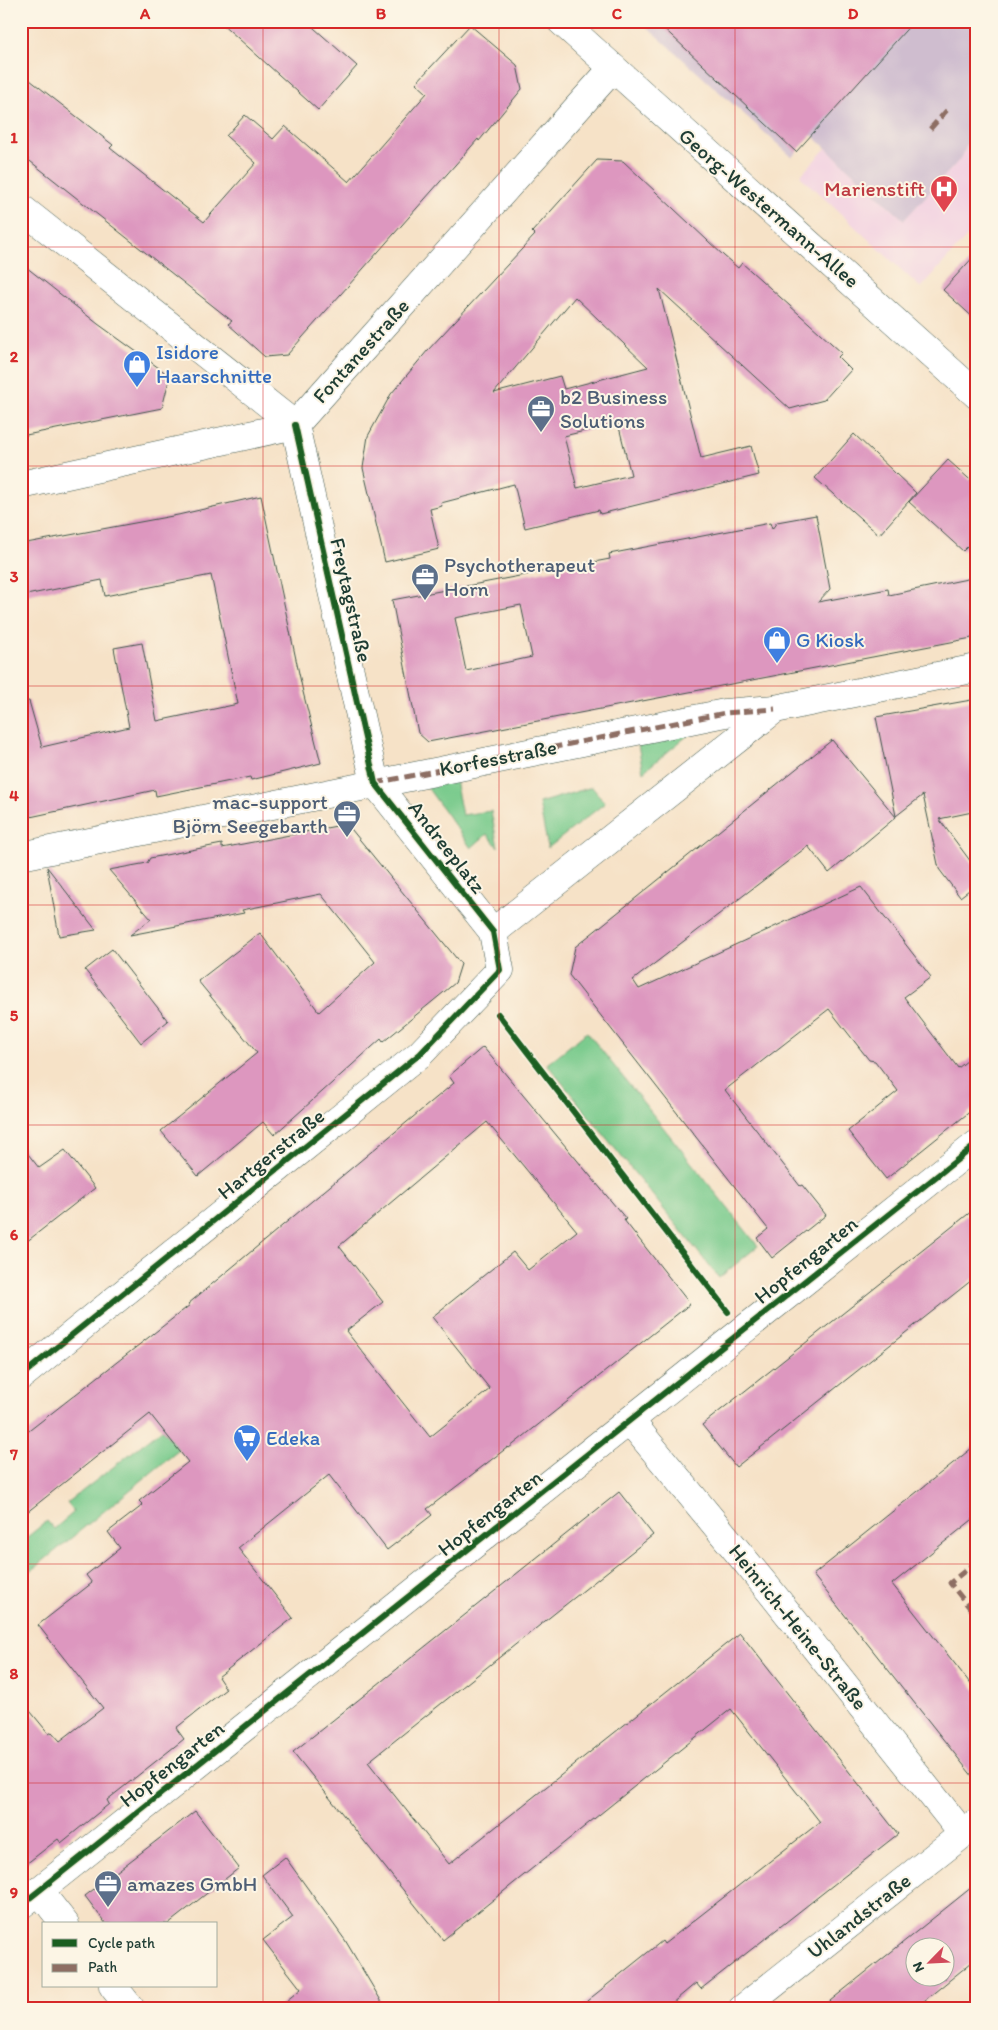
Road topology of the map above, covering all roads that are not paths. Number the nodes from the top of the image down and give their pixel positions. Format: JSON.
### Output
{"nodes":[{"id":1,"x":561,"y":21,"type":"edge"},
{"id":2,"x":613,"y":68,"type":"junction"},
{"id":3,"x":21,"y":208,"type":"edge"},
{"id":4,"x":977,"y":394,"type":"edge"},
{"id":5,"x":296,"y":425,"type":"junction"},
{"id":6,"x":21,"y":485,"type":"edge"},
{"id":7,"x":977,"y":668,"type":"edge"},
{"id":8,"x":775,"y":709,"type":"junction"},
{"id":9,"x":376,"y":782,"type":"junction"},
{"id":10,"x":21,"y":856,"type":"edge"},
{"id":11,"x":493,"y":932,"type":"junction"},
{"id":12,"x":977,"y":1144,"type":"edge"},
{"id":13,"x":21,"y":1376,"type":"edge"},
{"id":14,"x":631,"y":1422,"type":"junction"},
{"id":15,"x":970,"y":1829,"type":"edge"},
{"id":16,"x":30,"y":1898,"type":"edge"},
{"id":17,"x":62,"y":1922,"type":"edge"},
{"id":18,"x":115,"y":1988,"type":"edge"},
{"id":19,"x":131,"y":2009,"type":"edge"},
{"id":20,"x":742,"y":2009,"type":"edge"}],
"edges":[{"from":1,"to":2,"type":"street","name":"Georg-Westermann-Allee"},
{"from":2,"to":4,"type":"street","name":"Georg-Westermann-Allee"},
{"from":2,"to":5,"type":"street","name":"Fontanestraße"},
{"from":3,"to":5,"type":"street"},
{"from":5,"to":6,"type":"street"},
{"from":5,"to":9,"type":"street","name":"Freytagstraße"},
{"from":7,"to":8,"type":"street","name":"Korfesstraße"},
{"from":8,"to":9,"type":"street","name":"Korfesstraße"},
{"from":8,"to":11,"type":"street"},
{"from":9,"to":10,"type":"street","name":"Korfesstraße"},
{"from":9,"to":11,"type":"street","name":"Andreeplatz"},
{"from":11,"to":13,"type":"street","name":"Hartgerstraße"},
{"from":12,"to":14,"type":"street","name":"Hopfengarten"},
{"from":14,"to":15,"type":"street","name":"Heinrich-Heine-Straße"},
{"from":14,"to":16,"type":"street","name":"Hopfengarten"},
{"from":15,"to":20,"type":"street","name":"Uhlandstraße"},
{"from":16,"to":17,"type":"street"},
{"from":18,"to":19,"type":"street"}]}
